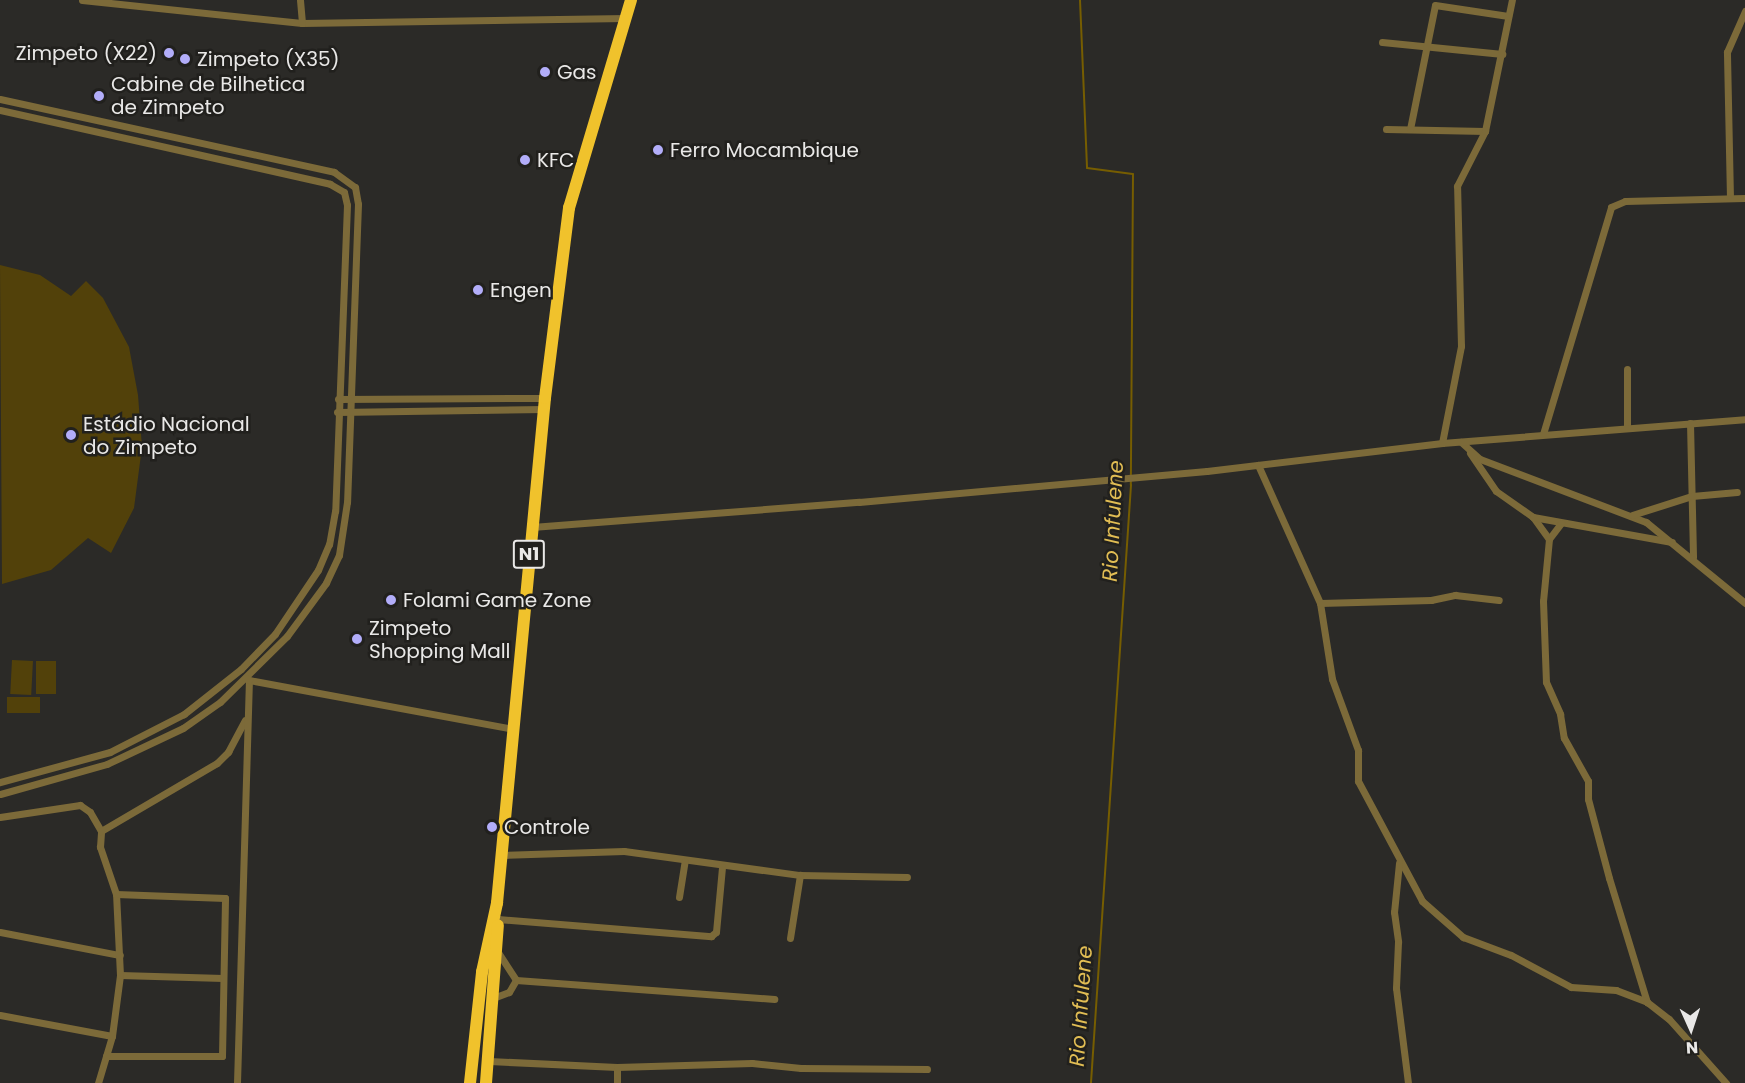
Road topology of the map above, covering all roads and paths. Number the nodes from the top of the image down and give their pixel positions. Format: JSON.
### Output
{"nodes":[{"id":1,"x":82,"y":0,"type":"edge"},
{"id":2,"x":300,"y":0,"type":"edge"},
{"id":3,"x":631,"y":0,"type":"edge"},
{"id":4,"x":1512,"y":0,"type":"edge"},
{"id":5,"x":1745,"y":13,"type":"edge"},
{"id":6,"x":1509,"y":16,"type":"junction"},
{"id":7,"x":626,"y":18,"type":"junction"},
{"id":8,"x":302,"y":23,"type":"junction"},
{"id":9,"x":1382,"y":42,"type":"dead end"},
{"id":10,"x":1428,"y":44,"type":"junction"},
{"id":11,"x":1502,"y":54,"type":"junction"},
{"id":12,"x":0,"y":99,"type":"edge"},
{"id":13,"x":0,"y":110,"type":"edge"},
{"id":14,"x":1386,"y":129,"type":"dead end"},
{"id":15,"x":1410,"y":129,"type":"junction"},
{"id":16,"x":1485,"y":130,"type":"junction"},
{"id":17,"x":1730,"y":198,"type":"junction"},
{"id":18,"x":1745,"y":198,"type":"edge"},
{"id":19,"x":1627,"y":369,"type":"dead end"},
{"id":20,"x":338,"y":399,"type":"junction"},
{"id":21,"x":353,"y":399,"type":"junction"},
{"id":22,"x":544,"y":404,"type":"junction"},
{"id":23,"x":352,"y":411,"type":"junction"},
{"id":24,"x":337,"y":412,"type":"junction"},
{"id":25,"x":1745,"y":419,"type":"edge"},
{"id":26,"x":1690,"y":423,"type":"junction"},
{"id":27,"x":1627,"y":426,"type":"junction"},
{"id":28,"x":1543,"y":434,"type":"junction"},
{"id":29,"x":1461,"y":442,"type":"junction"},
{"id":30,"x":1442,"y":443,"type":"junction"},
{"id":31,"x":1470,"y":453,"type":"junction"},
{"id":32,"x":1258,"y":465,"type":"junction"},
{"id":33,"x":1737,"y":492,"type":"dead end"},
{"id":34,"x":1692,"y":496,"type":"junction"},
{"id":35,"x":1632,"y":515,"type":"junction"},
{"id":36,"x":1533,"y":517,"type":"junction"},
{"id":37,"x":1561,"y":523,"type":"junction"},
{"id":38,"x":531,"y":527,"type":"junction"},
{"id":39,"x":1549,"y":539,"type":"junction"},
{"id":40,"x":1675,"y":542,"type":"junction"},
{"id":41,"x":1693,"y":557,"type":"junction"},
{"id":42,"x":1499,"y":600,"type":"dead end"},
{"id":43,"x":1320,"y":603,"type":"junction"},
{"id":44,"x":1745,"y":603,"type":"edge"},
{"id":45,"x":247,"y":679,"type":"junction"},
{"id":46,"x":245,"y":720,"type":"junction"},
{"id":47,"x":514,"y":729,"type":"junction"},
{"id":48,"x":0,"y":782,"type":"edge"},
{"id":49,"x":0,"y":794,"type":"edge"},
{"id":50,"x":0,"y":817,"type":"edge"},
{"id":51,"x":101,"y":831,"type":"junction"},
{"id":52,"x":502,"y":855,"type":"junction"},
{"id":53,"x":685,"y":861,"type":"junction"},
{"id":54,"x":1399,"y":863,"type":"junction"},
{"id":55,"x":722,"y":867,"type":"junction"},
{"id":56,"x":800,"y":874,"type":"junction"},
{"id":57,"x":907,"y":877,"type":"dead end"},
{"id":58,"x":116,"y":894,"type":"junction"},
{"id":59,"x":679,"y":897,"type":"dead end"},
{"id":60,"x":497,"y":903,"type":"junction"},
{"id":61,"x":498,"y":919,"type":"junction"},
{"id":62,"x":0,"y":932,"type":"edge"},
{"id":63,"x":790,"y":938,"type":"dead end"},
{"id":64,"x":497,"y":951,"type":"junction"},
{"id":65,"x":120,"y":955,"type":"junction"},
{"id":66,"x":120,"y":975,"type":"junction"},
{"id":67,"x":223,"y":978,"type":"junction"},
{"id":68,"x":516,"y":980,"type":"junction"},
{"id":69,"x":493,"y":998,"type":"junction"},
{"id":70,"x":774,"y":999,"type":"dead end"},
{"id":71,"x":1647,"y":1002,"type":"junction"},
{"id":72,"x":0,"y":1015,"type":"edge"},
{"id":73,"x":112,"y":1036,"type":"junction"},
{"id":74,"x":106,"y":1056,"type":"junction"},
{"id":75,"x":488,"y":1063,"type":"junction"},
{"id":76,"x":617,"y":1067,"type":"junction"},
{"id":77,"x":927,"y":1069,"type":"dead end"},
{"id":78,"x":98,"y":1083,"type":"edge"},
{"id":79,"x":237,"y":1083,"type":"edge"},
{"id":80,"x":471,"y":1083,"type":"edge"},
{"id":81,"x":486,"y":1083,"type":"edge"},
{"id":82,"x":491,"y":1083,"type":"edge"},
{"id":83,"x":616,"y":1083,"type":"edge"},
{"id":84,"x":1408,"y":1083,"type":"edge"},
{"id":85,"x":1726,"y":1083,"type":"edge"}],
"edges":[{"from":1,"to":8,"type":"street"},
{"from":2,"to":8,"type":"street"},
{"from":3,"to":7,"type":"highway","number":"N1"},
{"from":4,"to":6,"type":"street"},
{"from":5,"to":17,"type":"street"},
{"from":6,"to":10,"type":"street"},
{"from":6,"to":11,"type":"street"},
{"from":7,"to":8,"type":"street"},
{"from":7,"to":22,"type":"highway","number":"N1"},
{"from":9,"to":10,"type":"street"},
{"from":10,"to":11,"type":"street"},
{"from":10,"to":15,"type":"street"},
{"from":11,"to":16,"type":"street"},
{"from":12,"to":21,"type":"street"},
{"from":13,"to":20,"type":"street"},
{"from":14,"to":15,"type":"street"},
{"from":15,"to":16,"type":"street"},
{"from":16,"to":30,"type":"street"},
{"from":17,"to":18,"type":"street"},
{"from":17,"to":28,"type":"street"},
{"from":19,"to":27,"type":"street"},
{"from":20,"to":21,"type":"street"},
{"from":20,"to":24,"type":"street"},
{"from":21,"to":22,"type":"street"},
{"from":21,"to":23,"type":"street"},
{"from":22,"to":23,"type":"street"},
{"from":22,"to":38,"type":"highway","number":"N1"},
{"from":23,"to":24,"type":"street"},
{"from":23,"to":45,"type":"street"},
{"from":24,"to":48,"type":"street"},
{"from":25,"to":26,"type":"street"},
{"from":26,"to":27,"type":"street"},
{"from":26,"to":34,"type":"street"},
{"from":27,"to":28,"type":"street"},
{"from":28,"to":29,"type":"street"},
{"from":29,"to":30,"type":"street"},
{"from":29,"to":31,"type":"street"},
{"from":30,"to":32,"type":"street"},
{"from":31,"to":35,"type":"street"},
{"from":31,"to":36,"type":"street"},
{"from":32,"to":38,"type":"street"},
{"from":32,"to":43,"type":"street"},
{"from":33,"to":34,"type":"street"},
{"from":34,"to":35,"type":"street"},
{"from":34,"to":41,"type":"street"},
{"from":35,"to":40,"type":"street"},
{"from":36,"to":37,"type":"street"},
{"from":36,"to":39,"type":"street"},
{"from":37,"to":39,"type":"street"},
{"from":37,"to":40,"type":"street"},
{"from":38,"to":47,"type":"highway","number":"N1"},
{"from":39,"to":71,"type":"street"},
{"from":40,"to":41,"type":"street"},
{"from":41,"to":44,"type":"street"},
{"from":42,"to":43,"type":"street"},
{"from":43,"to":54,"type":"street"},
{"from":45,"to":46,"type":"street"},
{"from":45,"to":47,"type":"street"},
{"from":45,"to":49,"type":"street"},
{"from":46,"to":51,"type":"street"},
{"from":46,"to":79,"type":"street"},
{"from":47,"to":52,"type":"highway","number":"N1"},
{"from":50,"to":51,"type":"street"},
{"from":51,"to":58,"type":"street"},
{"from":52,"to":53,"type":"street"},
{"from":52,"to":60,"type":"highway","number":"N1"},
{"from":53,"to":55,"type":"street"},
{"from":53,"to":59,"type":"street"},
{"from":54,"to":71,"type":"street"},
{"from":54,"to":84,"type":"street"},
{"from":55,"to":56,"type":"street"},
{"from":55,"to":61,"type":"street"},
{"from":56,"to":57,"type":"street"},
{"from":56,"to":63,"type":"street"},
{"from":58,"to":65,"type":"street"},
{"from":58,"to":67,"type":"street"},
{"from":60,"to":61,"type":"highway","number":"N1"},
{"from":60,"to":80,"type":"highway","number":"N1"},
{"from":61,"to":64,"type":"highway","number":"N1"},
{"from":62,"to":65,"type":"street"},
{"from":64,"to":68,"type":"street"},
{"from":64,"to":69,"type":"highway","number":"N1"},
{"from":65,"to":66,"type":"street"},
{"from":66,"to":67,"type":"street"},
{"from":66,"to":73,"type":"street"},
{"from":67,"to":74,"type":"street"},
{"from":68,"to":69,"type":"street"},
{"from":68,"to":70,"type":"street"},
{"from":69,"to":75,"type":"highway","number":"N1"},
{"from":71,"to":85,"type":"street"},
{"from":72,"to":73,"type":"street"},
{"from":73,"to":74,"type":"street"},
{"from":74,"to":78,"type":"street"},
{"from":75,"to":76,"type":"street"},
{"from":75,"to":81,"type":"highway","number":"N1"},
{"from":75,"to":82,"type":"highway"},
{"from":76,"to":77,"type":"street"},
{"from":76,"to":83,"type":"street"}]}
